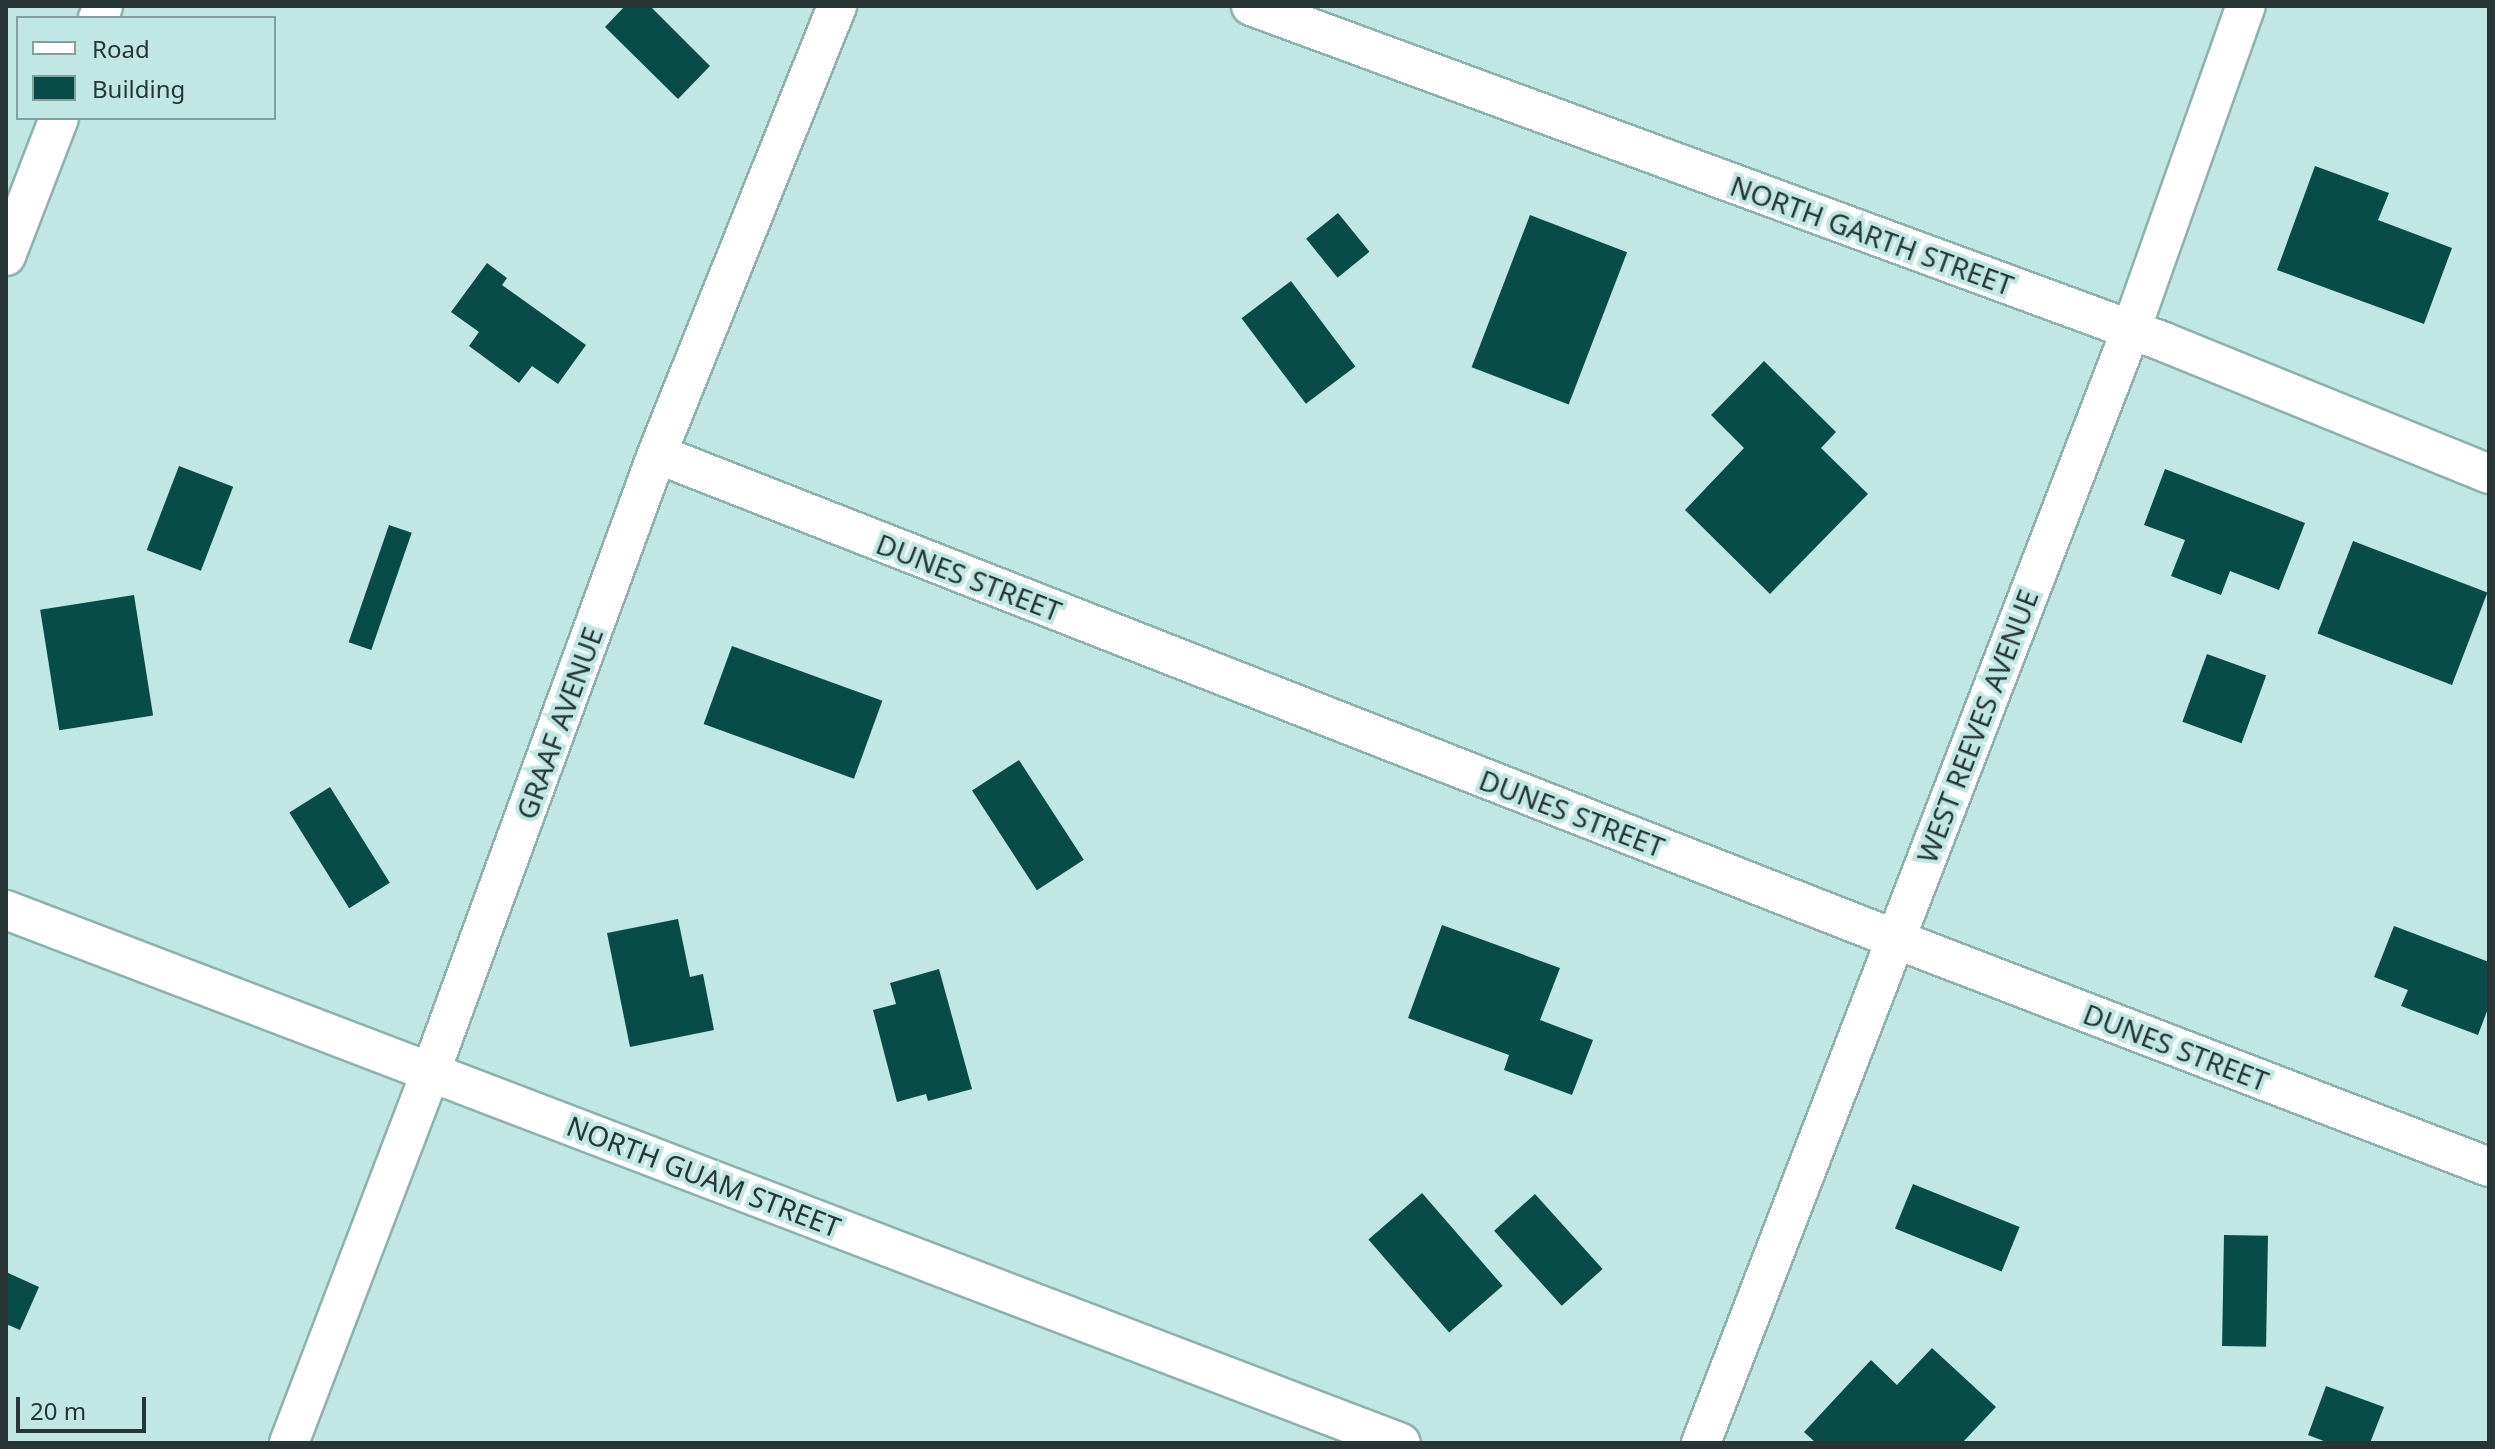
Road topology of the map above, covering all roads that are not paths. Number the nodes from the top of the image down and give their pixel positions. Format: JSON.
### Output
{"nodes":[{"id":1,"x":837,"y":6,"type":"edge"},
{"id":2,"x":1251,"y":6,"type":"edge"},
{"id":3,"x":2246,"y":6,"type":"edge"},
{"id":4,"x":58,"y":120,"type":"edge"},
{"id":5,"x":6,"y":256,"type":"edge"},
{"id":6,"x":2131,"y":330,"type":"junction"},
{"id":7,"x":657,"y":454,"type":"junction"},
{"id":8,"x":2489,"y":474,"type":"edge"},
{"id":9,"x":6,"y":910,"type":"edge"},
{"id":10,"x":1895,"y":939,"type":"junction"},
{"id":11,"x":431,"y":1071,"type":"junction"},
{"id":12,"x":2489,"y":1167,"type":"edge"},
{"id":13,"x":289,"y":1443,"type":"edge"},
{"id":14,"x":1401,"y":1443,"type":"edge"},
{"id":15,"x":1701,"y":1443,"type":"edge"}],
"edges":[{"from":1,"to":7,"type":"street","name":"GRAAF AVENUE"},
{"from":2,"to":6,"type":"street","name":"NORTH GARTH STREET"},
{"from":3,"to":6,"type":"street","name":"WEST REEVES AVENUE"},
{"from":4,"to":5,"type":"street"},
{"from":6,"to":8,"type":"street","name":"NORTH GARTH STREET"},
{"from":6,"to":10,"type":"street","name":"WEST REEVES AVENUE"},
{"from":7,"to":10,"type":"street","name":"DUNES STREET"},
{"from":7,"to":11,"type":"street","name":"GRAAF AVENUE"},
{"from":9,"to":11,"type":"street","name":"NORTH GUAM STREET"},
{"from":10,"to":12,"type":"street","name":"DUNES STREET"},
{"from":10,"to":15,"type":"street","name":"WEST REEVES AVENUE"},
{"from":11,"to":13,"type":"street","name":"GRAAF AVENUE"},
{"from":11,"to":14,"type":"street","name":"NORTH GUAM STREET"}]}
